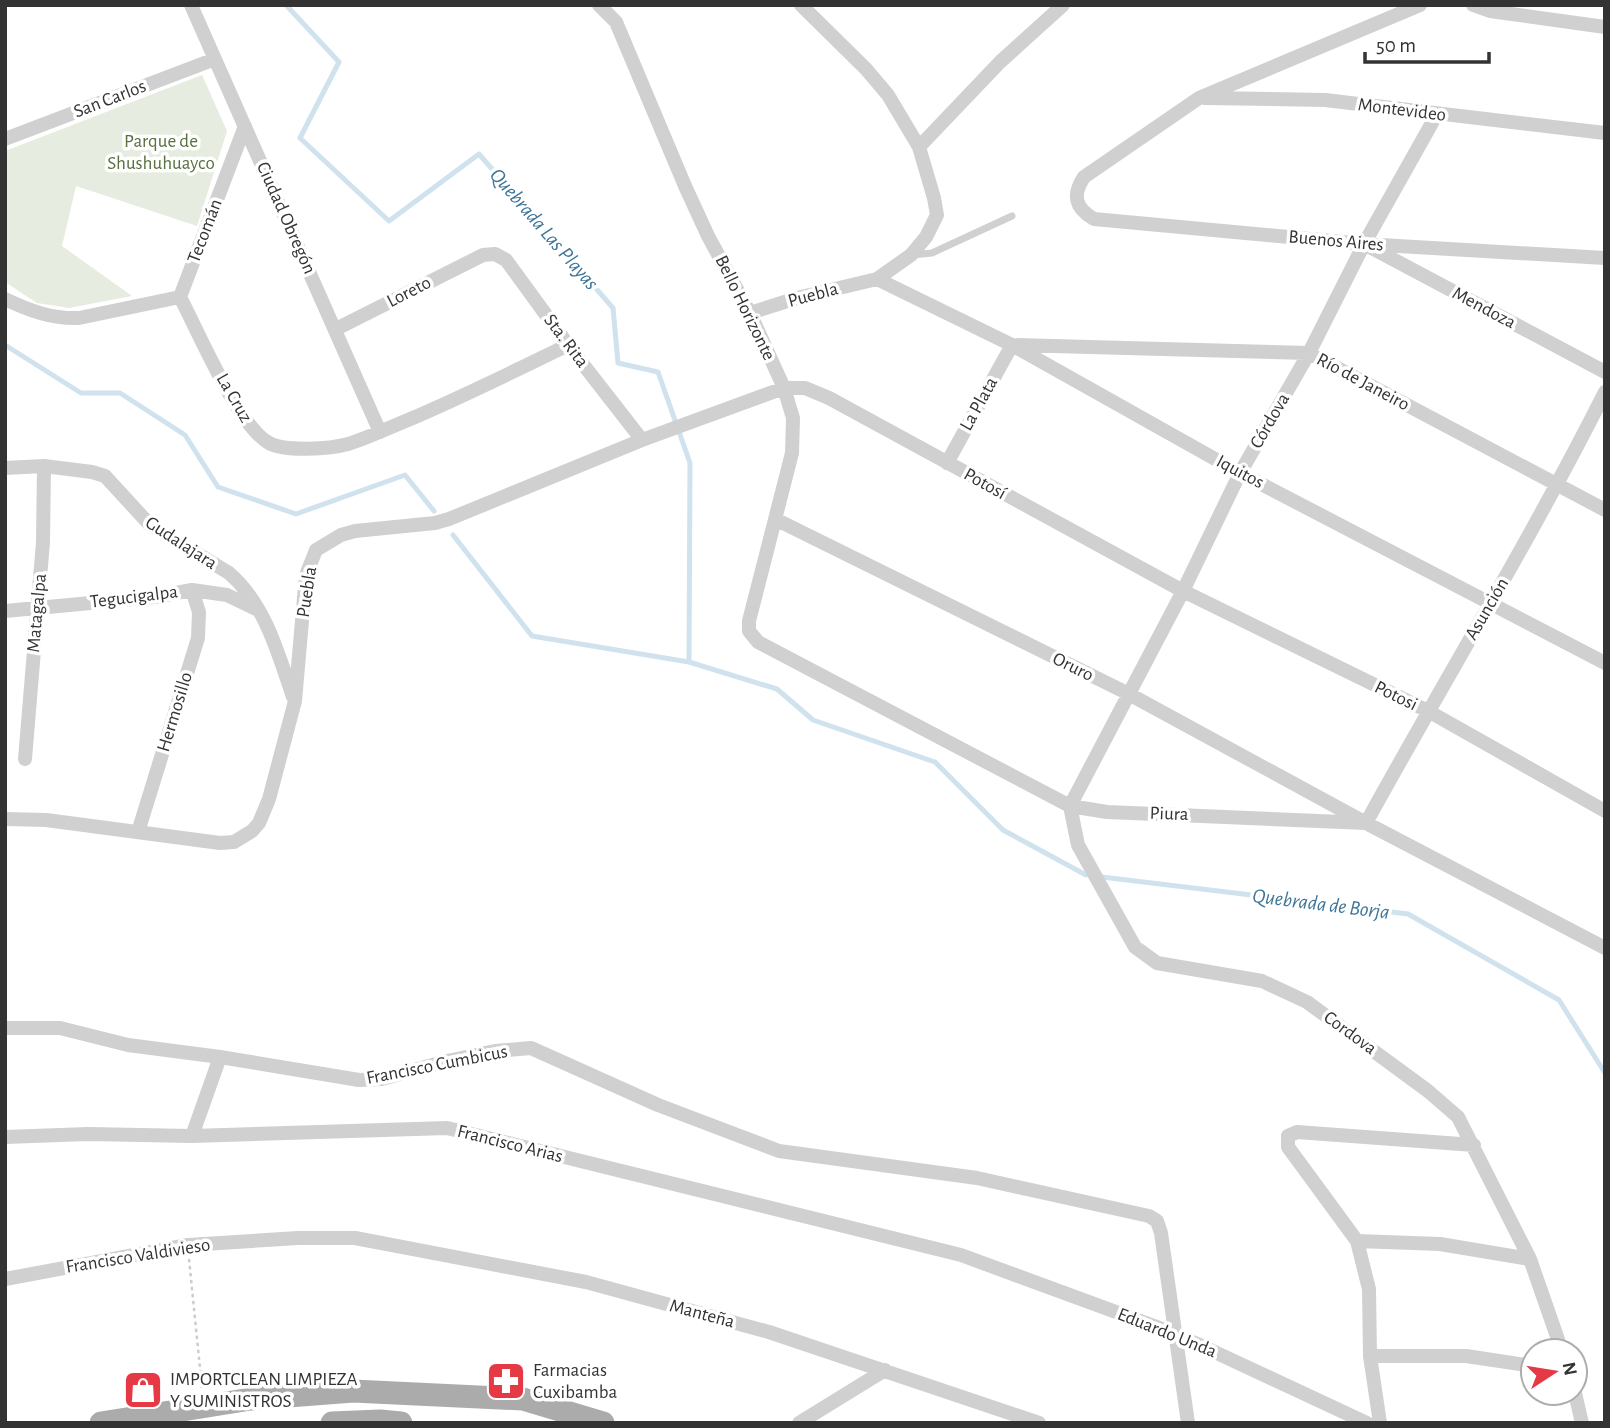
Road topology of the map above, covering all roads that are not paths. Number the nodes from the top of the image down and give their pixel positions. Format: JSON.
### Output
{"nodes":[{"id":1,"x":191,"y":5,"type":"edge"},
{"id":2,"x":599,"y":5,"type":"edge"},
{"id":3,"x":620,"y":5,"type":"edge"},
{"id":4,"x":802,"y":5,"type":"edge"},
{"id":5,"x":1063,"y":5,"type":"edge"},
{"id":6,"x":1420,"y":5,"type":"edge"},
{"id":7,"x":1473,"y":5,"type":"edge"},
{"id":8,"x":616,"y":22,"type":"junction"},
{"id":9,"x":1605,"y":27,"type":"edge"},
{"id":10,"x":215,"y":59,"type":"junction"},
{"id":11,"x":1199,"y":98,"type":"junction"},
{"id":12,"x":1437,"y":114,"type":"junction"},
{"id":13,"x":245,"y":126,"type":"junction"},
{"id":14,"x":1605,"y":133,"type":"edge"},
{"id":15,"x":5,"y":139,"type":"edge"},
{"id":16,"x":919,"y":147,"type":"junction"},
{"id":17,"x":1013,"y":216,"type":"dead end"},
{"id":18,"x":1364,"y":244,"type":"junction"},
{"id":19,"x":483,"y":254,"type":"joint"},
{"id":20,"x":911,"y":255,"type":"junction"},
{"id":21,"x":1605,"y":258,"type":"edge"},
{"id":22,"x":877,"y":279,"type":"junction"},
{"id":23,"x":180,"y":298,"type":"junction"},
{"id":24,"x":5,"y":299,"type":"edge"},
{"id":25,"x":750,"y":313,"type":"junction"},
{"id":26,"x":335,"y":328,"type":"junction"},
{"id":27,"x":568,"y":345,"type":"junction"},
{"id":28,"x":1012,"y":345,"type":"junction"},
{"id":29,"x":1309,"y":353,"type":"junction"},
{"id":30,"x":1605,"y":372,"type":"edge"},
{"id":31,"x":784,"y":388,"type":"junction"},
{"id":32,"x":1605,"y":392,"type":"edge"},
{"id":33,"x":380,"y":432,"type":"junction"},
{"id":34,"x":642,"y":440,"type":"junction"},
{"id":35,"x":947,"y":463,"type":"junction"},
{"id":36,"x":44,"y":466,"type":"junction"},
{"id":37,"x":5,"y":468,"type":"edge"},
{"id":38,"x":1240,"y":472,"type":"junction"},
{"id":39,"x":1558,"y":486,"type":"junction"},
{"id":40,"x":1605,"y":510,"type":"edge"},
{"id":41,"x":775,"y":519,"type":"junction"},
{"id":42,"x":191,"y":590,"type":"junction"},
{"id":43,"x":1183,"y":591,"type":"junction"},
{"id":44,"x":1491,"y":603,"type":"junction"},
{"id":45,"x":38,"y":608,"type":"junction"},
{"id":46,"x":260,"y":610,"type":"junction"},
{"id":47,"x":5,"y":611,"type":"edge"},
{"id":48,"x":749,"y":631,"type":"joint"},
{"id":49,"x":1605,"y":663,"type":"edge"},
{"id":50,"x":1127,"y":693,"type":"junction"},
{"id":51,"x":295,"y":701,"type":"junction"},
{"id":52,"x":1428,"y":711,"type":"junction"},
{"id":53,"x":25,"y":759,"type":"dead end"},
{"id":54,"x":1070,"y":806,"type":"junction"},
{"id":55,"x":1605,"y":811,"type":"edge"},
{"id":56,"x":5,"y":819,"type":"edge"},
{"id":57,"x":1366,"y":823,"type":"junction"},
{"id":58,"x":138,"y":832,"type":"junction"},
{"id":59,"x":1605,"y":948,"type":"edge"},
{"id":60,"x":5,"y":1028,"type":"edge"},
{"id":61,"x":220,"y":1057,"type":"junction"},
{"id":62,"x":5,"y":1136,"type":"edge"},
{"id":63,"x":192,"y":1136,"type":"junction"},
{"id":64,"x":1474,"y":1145,"type":"junction"},
{"id":65,"x":355,"y":1238,"type":"joint"},
{"id":66,"x":1357,"y":1241,"type":"junction"},
{"id":67,"x":961,"y":1255,"type":"joint"},
{"id":68,"x":1530,"y":1259,"type":"junction"},
{"id":69,"x":5,"y":1279,"type":"edge"},
{"id":70,"x":1176,"y":1334,"type":"junction"},
{"id":71,"x":1557,"y":1337,"type":"edge"},
{"id":72,"x":1370,"y":1356,"type":"junction"},
{"id":73,"x":1519,"y":1364,"type":"edge"},
{"id":74,"x":885,"y":1370,"type":"junction"},
{"id":75,"x":205,"y":1414,"type":"edge"},
{"id":76,"x":101,"y":1423,"type":"edge"},
{"id":77,"x":332,"y":1423,"type":"edge"},
{"id":78,"x":401,"y":1423,"type":"edge"},
{"id":79,"x":603,"y":1423,"type":"edge"},
{"id":80,"x":799,"y":1423,"type":"edge"},
{"id":81,"x":1039,"y":1423,"type":"edge"},
{"id":82,"x":1188,"y":1423,"type":"edge"},
{"id":83,"x":1367,"y":1423,"type":"edge"},
{"id":84,"x":1380,"y":1423,"type":"edge"}],
"edges":[{"from":1,"to":10,"type":"street","name":"Ciudad Obregón"},
{"from":2,"to":8,"type":"street","name":"Bello Horizonte"},
{"from":3,"to":8,"type":"street"},
{"from":4,"to":16,"type":"street"},
{"from":5,"to":16,"type":"street"},
{"from":6,"to":11,"type":"street"},
{"from":7,"to":9,"type":"street"},
{"from":8,"to":25,"type":"street","name":"Bello Horizonte"},
{"from":10,"to":13,"type":"street","name":"Ciudad Obregón"},
{"from":10,"to":15,"type":"street","name":"San Carlos"},
{"from":11,"to":12,"type":"street","name":"Montevideo"},
{"from":11,"to":18,"type":"street","name":"Buenos Aires"},
{"from":12,"to":14,"type":"street","name":"Montevideo"},
{"from":12,"to":18,"type":"street","name":"Córdova"},
{"from":13,"to":23,"type":"street","name":"Tecomán"},
{"from":13,"to":26,"type":"street","name":"Ciudad Obregón"},
{"from":16,"to":20,"type":"street"},
{"from":17,"to":20,"type":"lane"},
{"from":18,"to":21,"type":"street","name":"Buenos Aires"},
{"from":18,"to":29,"type":"street","name":"Córdova"},
{"from":18,"to":30,"type":"street","name":"Mendoza"},
{"from":19,"to":26,"type":"street","name":"Loreto"},
{"from":19,"to":27,"type":"street","name":"Sta. Rita"},
{"from":20,"to":22,"type":"street"},
{"from":22,"to":25,"type":"street","name":"Puebla"},
{"from":22,"to":28,"type":"street","name":"Iquitos"},
{"from":23,"to":24,"type":"street"},
{"from":23,"to":33,"type":"street","name":"La Cruz"},
{"from":25,"to":31,"type":"street","name":"Bello Horizonte"},
{"from":26,"to":33,"type":"street","name":"Ciudad Obregón"},
{"from":27,"to":33,"type":"street","name":"La Cruz"},
{"from":27,"to":34,"type":"street","name":"Sta. Rita"},
{"from":28,"to":29,"type":"street","name":"Río de Janeiro"},
{"from":28,"to":35,"type":"street","name":"La Plata"},
{"from":28,"to":38,"type":"street","name":"Iquitos"},
{"from":29,"to":38,"type":"street","name":"Córdova"},
{"from":29,"to":39,"type":"street","name":"Río de Janeiro"},
{"from":31,"to":34,"type":"street","name":"Puebla"},
{"from":31,"to":35,"type":"street","name":"Potosí"},
{"from":31,"to":41,"type":"street","name":"Bello Horizonte"},
{"from":32,"to":39,"type":"street","name":"Asunción"},
{"from":34,"to":51,"type":"street","name":"Puebla"},
{"from":35,"to":43,"type":"street","name":"Potosí"},
{"from":36,"to":37,"type":"street","name":"Gudalajara"},
{"from":36,"to":45,"type":"street","name":"Matagalpa"},
{"from":36,"to":46,"type":"street","name":"Gudalajara"},
{"from":38,"to":43,"type":"street","name":"Córdova"},
{"from":38,"to":44,"type":"street","name":"Iquitos"},
{"from":39,"to":40,"type":"street","name":"Río de Janeiro"},
{"from":39,"to":44,"type":"street","name":"Asunción"},
{"from":41,"to":48,"type":"street","name":"Bello Horizonte"},
{"from":41,"to":50,"type":"street","name":"Oruro"},
{"from":42,"to":45,"type":"street","name":"Tegucigalpa"},
{"from":42,"to":46,"type":"street","name":"Tegucigalpa"},
{"from":42,"to":58,"type":"street","name":"Hermosillo"},
{"from":43,"to":50,"type":"street","name":"Córdova"},
{"from":43,"to":52,"type":"street","name":"Potosi"},
{"from":44,"to":49,"type":"street","name":"Iquitos"},
{"from":44,"to":52,"type":"street","name":"Asunción"},
{"from":45,"to":47,"type":"street","name":"Tegucigalpa"},
{"from":45,"to":53,"type":"street","name":"Matagalpa"},
{"from":46,"to":51,"type":"street","name":"Gudalajara"},
{"from":48,"to":54,"type":"street","name":"Piura"},
{"from":50,"to":54,"type":"street","name":"Córdova"},
{"from":50,"to":57,"type":"street","name":"Oruro"},
{"from":51,"to":58,"type":"street","name":"Puebla"},
{"from":52,"to":55,"type":"street","name":"Potosi"},
{"from":52,"to":57,"type":"street","name":"Asunción"},
{"from":54,"to":57,"type":"street","name":"Piura"},
{"from":54,"to":64,"type":"street","name":"Cordova"},
{"from":56,"to":58,"type":"street","name":"Puebla"},
{"from":57,"to":59,"type":"street","name":"Piura"},
{"from":60,"to":61,"type":"street","name":"Francisco Cumbicus"},
{"from":61,"to":63,"type":"street"},
{"from":61,"to":70,"type":"street","name":"Francisco Cumbicus"},
{"from":62,"to":63,"type":"street","name":"Francisco Arias"},
{"from":63,"to":67,"type":"street","name":"Francisco Arias"},
{"from":64,"to":66,"type":"street"},
{"from":64,"to":68,"type":"street","name":"Cordova"},
{"from":65,"to":69,"type":"street","name":"Francisco Valdivieso"},
{"from":65,"to":74,"type":"street","name":"Manteña"},
{"from":66,"to":68,"type":"street"},
{"from":66,"to":72,"type":"street"},
{"from":67,"to":70,"type":"street","name":"Eduardo Unda"},
{"from":68,"to":71,"type":"street","name":"Cordova"},
{"from":70,"to":82,"type":"street"},
{"from":70,"to":83,"type":"street","name":"Eduardo Unda"},
{"from":72,"to":73,"type":"street"},
{"from":72,"to":84,"type":"street"},
{"from":74,"to":80,"type":"street"},
{"from":74,"to":81,"type":"street","name":"Manteña"},
{"from":75,"to":76,"type":"main road"},
{"from":75,"to":79,"type":"main road"},
{"from":77,"to":78,"type":"main road"}]}
